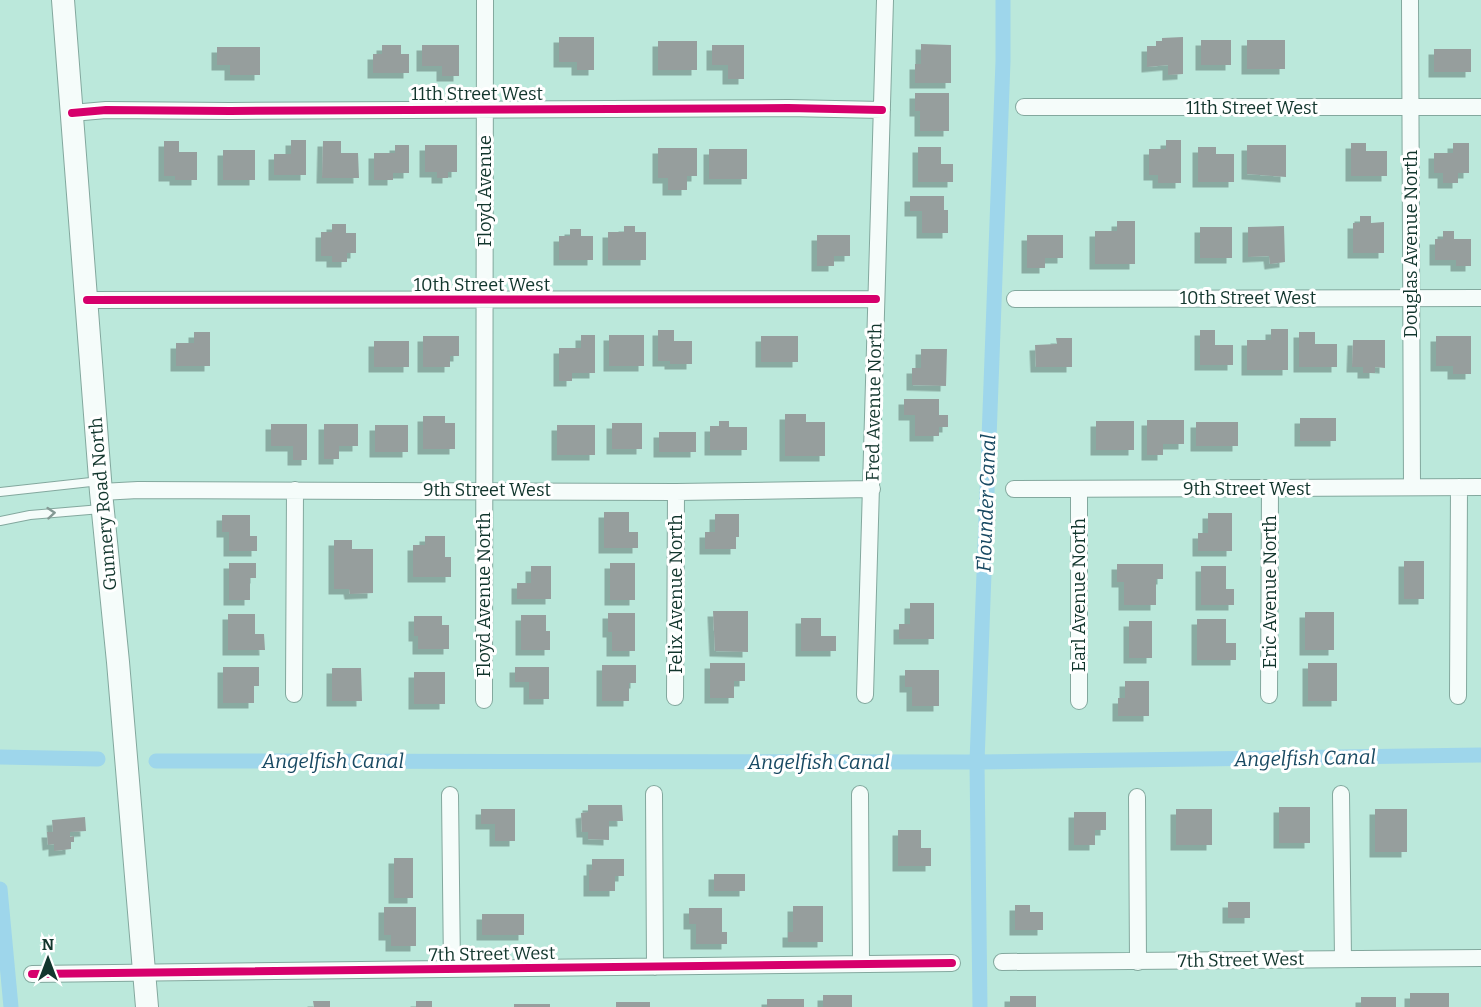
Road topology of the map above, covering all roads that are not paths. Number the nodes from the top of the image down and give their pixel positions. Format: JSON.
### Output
{"nodes":[{"id":1,"x":63,"y":0,"type":"edge"},
{"id":2,"x":485,"y":0,"type":"edge"},
{"id":3,"x":885,"y":0,"type":"edge"},
{"id":4,"x":1410,"y":0,"type":"edge"},
{"id":5,"x":1024,"y":107,"type":"dead end"},
{"id":6,"x":1481,"y":107,"type":"edge"},
{"id":7,"x":1411,"y":108,"type":"junction"},
{"id":8,"x":485,"y":109,"type":"junction"},
{"id":9,"x":882,"y":110,"type":"junction"},
{"id":10,"x":72,"y":113,"type":"junction"},
{"id":11,"x":1015,"y":298,"type":"dead end"},
{"id":12,"x":1411,"y":298,"type":"junction"},
{"id":13,"x":1481,"y":298,"type":"edge"},
{"id":14,"x":876,"y":299,"type":"junction"},
{"id":15,"x":87,"y":300,"type":"junction"},
{"id":16,"x":486,"y":301,"type":"junction"},
{"id":17,"x":1412,"y":487,"type":"junction"},
{"id":18,"x":1459,"y":487,"type":"junction"},
{"id":19,"x":1481,"y":487,"type":"edge"},
{"id":20,"x":872,"y":489,"type":"junction"},
{"id":21,"x":1014,"y":489,"type":"dead end"},
{"id":22,"x":1079,"y":489,"type":"junction"},
{"id":23,"x":1270,"y":489,"type":"junction"},
{"id":24,"x":295,"y":490,"type":"junction"},
{"id":25,"x":484,"y":490,"type":"junction"},
{"id":26,"x":0,"y":492,"type":"edge"},
{"id":27,"x":676,"y":492,"type":"junction"},
{"id":28,"x":101,"y":494,"type":"junction"},
{"id":29,"x":0,"y":521,"type":"edge"},
{"id":30,"x":294,"y":694,"type":"dead end"},
{"id":31,"x":865,"y":695,"type":"dead end"},
{"id":32,"x":1269,"y":695,"type":"dead end"},
{"id":33,"x":1458,"y":696,"type":"dead end"},
{"id":34,"x":675,"y":697,"type":"dead end"},
{"id":35,"x":484,"y":700,"type":"dead end"},
{"id":36,"x":1079,"y":700,"type":"dead end"},
{"id":37,"x":654,"y":794,"type":"dead end"},
{"id":38,"x":860,"y":794,"type":"dead end"},
{"id":39,"x":1341,"y":794,"type":"dead end"},
{"id":40,"x":450,"y":795,"type":"dead end"},
{"id":41,"x":1137,"y":797,"type":"dead end"},
{"id":42,"x":1481,"y":958,"type":"edge"},
{"id":43,"x":1343,"y":959,"type":"junction"},
{"id":44,"x":1002,"y":962,"type":"dead end"},
{"id":45,"x":1138,"y":962,"type":"junction"},
{"id":46,"x":952,"y":963,"type":"dead end"},
{"id":47,"x":861,"y":964,"type":"junction"},
{"id":48,"x":655,"y":967,"type":"junction"},
{"id":49,"x":452,"y":969,"type":"junction"},
{"id":50,"x":144,"y":973,"type":"junction"},
{"id":51,"x":32,"y":974,"type":"dead end"},
{"id":52,"x":147,"y":1007,"type":"edge"}],
"edges":[{"from":1,"to":10,"type":"main road","name":"Gunnery Road North"},
{"from":2,"to":8,"type":"street","name":"Floyd Avenue"},
{"from":3,"to":9,"type":"street","name":"Fred Avenue North"},
{"from":4,"to":7,"type":"street","name":"Douglas Avenue North"},
{"from":5,"to":7,"type":"street","name":"11th Street West"},
{"from":6,"to":7,"type":"street","name":"11th Street West"},
{"from":7,"to":12,"type":"street","name":"Douglas Avenue North"},
{"from":8,"to":9,"type":"street","name":"11th Street West"},
{"from":8,"to":10,"type":"street","name":"11th Street West"},
{"from":8,"to":16,"type":"street","name":"Floyd Avenue"},
{"from":9,"to":14,"type":"street","name":"Fred Avenue North"},
{"from":10,"to":15,"type":"main road","name":"Gunnery Road North"},
{"from":11,"to":12,"type":"street","name":"10th Street West"},
{"from":12,"to":13,"type":"street","name":"10th Street West"},
{"from":12,"to":17,"type":"street","name":"Douglas Avenue North"},
{"from":14,"to":16,"type":"street","name":"10th Street West"},
{"from":14,"to":20,"type":"street","name":"Fred Avenue North"},
{"from":15,"to":16,"type":"street","name":"10th Street West"},
{"from":15,"to":28,"type":"main road","name":"Gunnery Road North"},
{"from":16,"to":25,"type":"street","name":"Floyd Avenue"},
{"from":17,"to":18,"type":"street","name":"9th Street West"},
{"from":17,"to":23,"type":"street","name":"9th Street West"},
{"from":18,"to":19,"type":"street","name":"9th Street West"},
{"from":18,"to":33,"type":"street"},
{"from":20,"to":27,"type":"street","name":"9th Street West"},
{"from":20,"to":31,"type":"street","name":"Fred Avenue North"},
{"from":21,"to":22,"type":"street","name":"9th Street West"},
{"from":22,"to":23,"type":"street","name":"9th Street West"},
{"from":22,"to":36,"type":"street","name":"Earl Avenue North"},
{"from":23,"to":32,"type":"street","name":"Eric Avenue North"},
{"from":24,"to":25,"type":"street","name":"9th Street West"},
{"from":24,"to":28,"type":"street","name":"9th Street West"},
{"from":24,"to":30,"type":"street"},
{"from":25,"to":27,"type":"street","name":"9th Street West"},
{"from":25,"to":35,"type":"street","name":"Floyd Avenue North"},
{"from":26,"to":28,"type":"lane"},
{"from":27,"to":34,"type":"street","name":"Felix Avenue North"},
{"from":29,"to":28,"type":"lane","one_way":true},
{"from":28,"to":50,"type":"main road","name":"Gunnery Road North"},
{"from":37,"to":48,"type":"street"},
{"from":38,"to":47,"type":"street"},
{"from":39,"to":43,"type":"street"},
{"from":40,"to":49,"type":"street"},
{"from":41,"to":45,"type":"street"},
{"from":42,"to":43,"type":"street","name":"7th Street West"},
{"from":43,"to":45,"type":"street","name":"7th Street West"},
{"from":44,"to":45,"type":"street","name":"7th Street West"},
{"from":46,"to":47,"type":"street","name":"7th Street West"},
{"from":47,"to":48,"type":"street","name":"7th Street West"},
{"from":48,"to":49,"type":"street","name":"7th Street West"},
{"from":49,"to":50,"type":"street","name":"7th Street West"},
{"from":50,"to":51,"type":"street","name":"7th Street West"},
{"from":50,"to":52,"type":"main road","name":"Gunnery Road North"}]}
